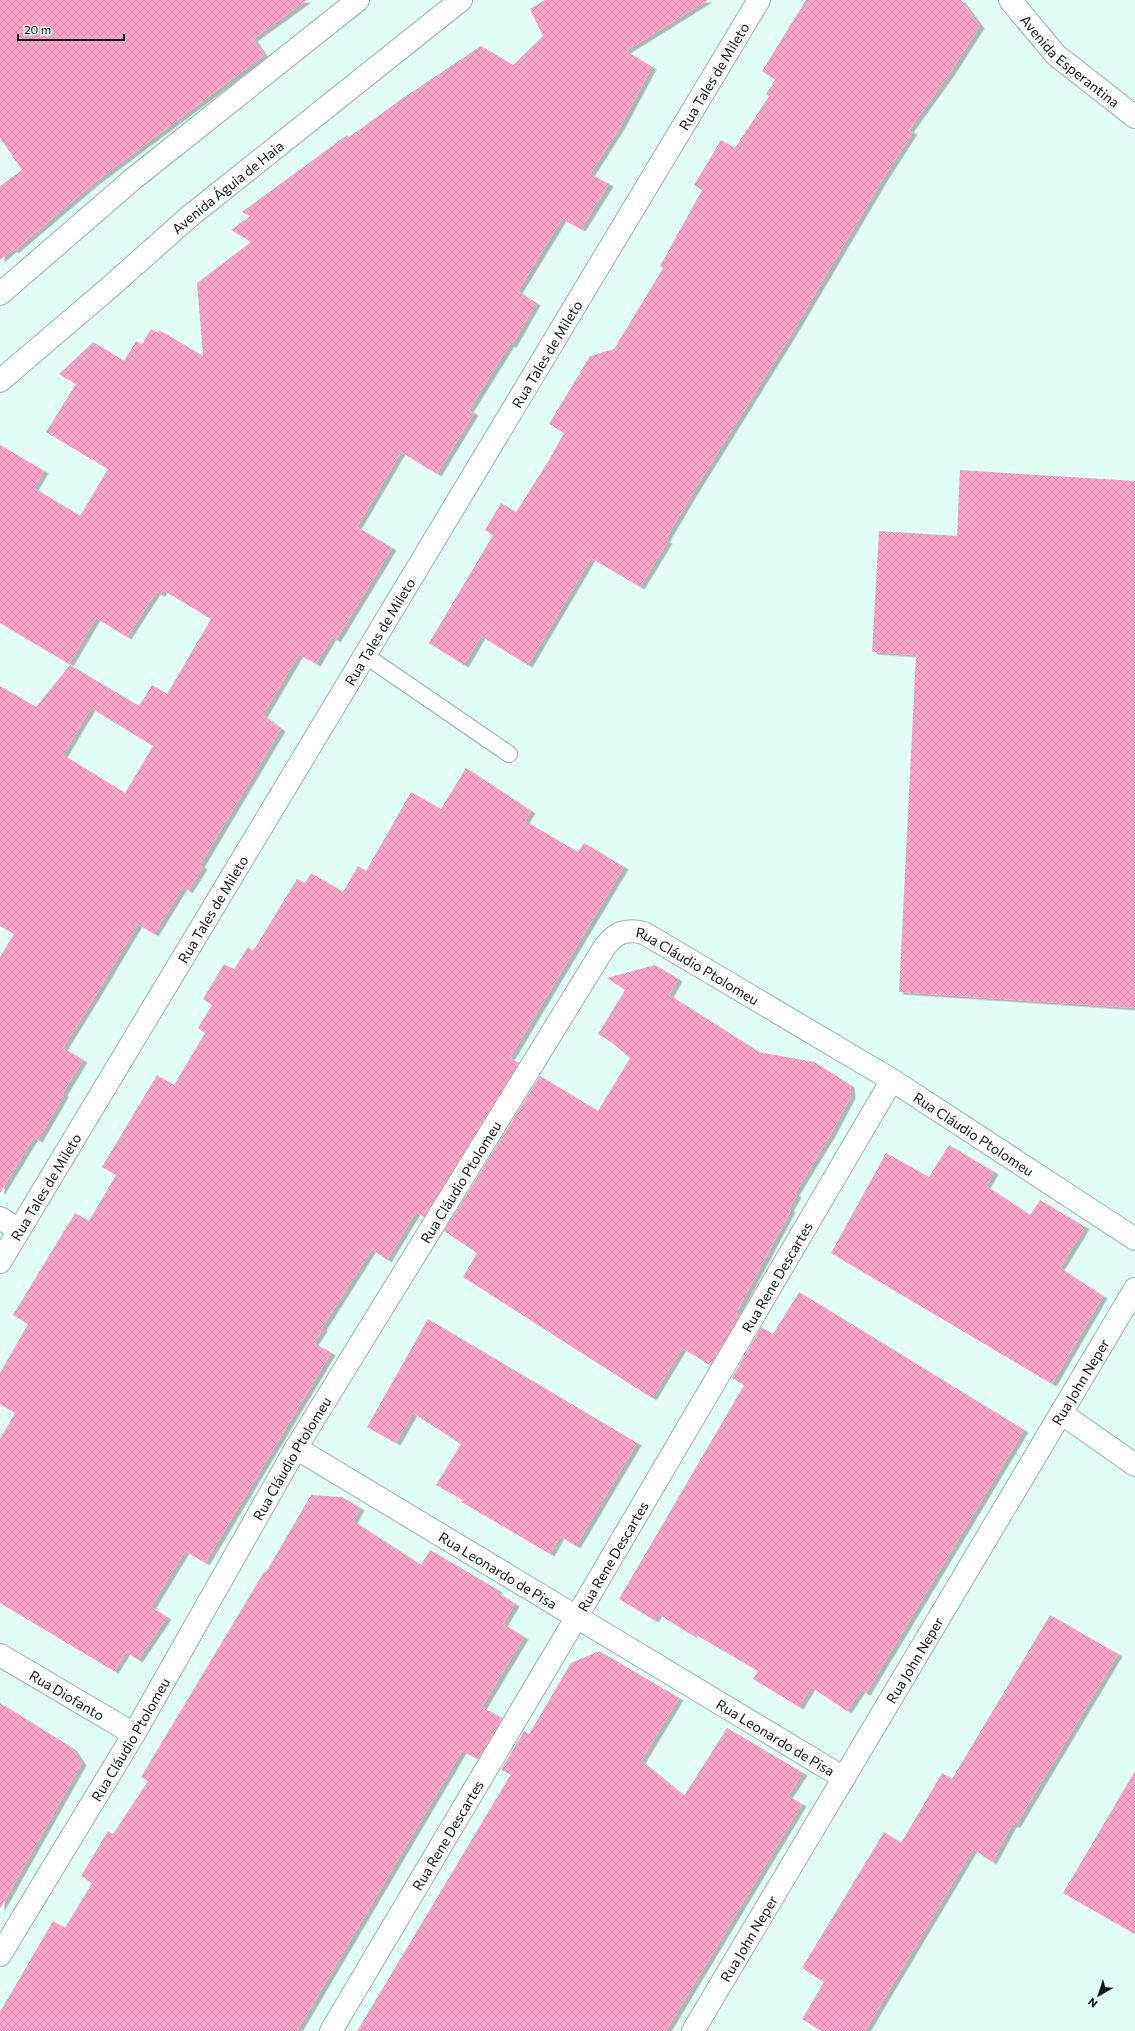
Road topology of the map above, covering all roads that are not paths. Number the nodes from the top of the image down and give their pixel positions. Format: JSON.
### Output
{"nodes":[{"id":1,"x":358,"y":0,"type":"edge"},
{"id":2,"x":461,"y":0,"type":"edge"},
{"id":3,"x":759,"y":0,"type":"edge"},
{"id":4,"x":1010,"y":0,"type":"edge"},
{"id":5,"x":1135,"y":117,"type":"edge"},
{"id":6,"x":0,"y":294,"type":"edge"},
{"id":7,"x":0,"y":381,"type":"edge"},
{"id":8,"x":366,"y":656,"type":"junction"},
{"id":9,"x":509,"y":754,"type":"dead end"},
{"id":10,"x":892,"y":1080,"type":"junction"},
{"id":11,"x":0,"y":1218,"type":"edge"},
{"id":12,"x":19,"y":1230,"type":"junction"},
{"id":13,"x":1135,"y":1239,"type":"edge"},
{"id":14,"x":0,"y":1262,"type":"edge"},
{"id":15,"x":1135,"y":1289,"type":"edge"},
{"id":16,"x":1061,"y":1413,"type":"junction"},
{"id":17,"x":296,"y":1448,"type":"junction"},
{"id":18,"x":1135,"y":1465,"type":"edge"},
{"id":19,"x":576,"y":1618,"type":"junction"},
{"id":20,"x":0,"y":1655,"type":"edge"},
{"id":21,"x":134,"y":1734,"type":"junction"},
{"id":22,"x":844,"y":1778,"type":"junction"},
{"id":23,"x":0,"y":1955,"type":"edge"},
{"id":24,"x":331,"y":2031,"type":"edge"},
{"id":25,"x":693,"y":2031,"type":"edge"}],
"edges":[{"from":1,"to":6,"type":"street"},
{"from":2,"to":7,"type":"street","name":"Avenida Águia de Haia"},
{"from":3,"to":8,"type":"street","name":"Rua Tales de Mileto"},
{"from":4,"to":5,"type":"street","name":"Avenida Esperantina"},
{"from":8,"to":9,"type":"lane"},
{"from":8,"to":12,"type":"street","name":"Rua Tales de Mileto"},
{"from":10,"to":13,"type":"street","name":"Rua Cláudio Ptolomeu"},
{"from":10,"to":17,"type":"street","name":"Rua Cláudio Ptolomeu"},
{"from":10,"to":19,"type":"street","name":"Rua Rene Descartes"},
{"from":11,"to":12,"type":"street"},
{"from":12,"to":14,"type":"street","name":"Rua Tales de Mileto"},
{"from":15,"to":16,"type":"street","name":"Rua John Neper"},
{"from":16,"to":18,"type":"street"},
{"from":16,"to":22,"type":"street","name":"Rua John Neper"},
{"from":17,"to":19,"type":"street","name":"Rua Leonardo de Pisa"},
{"from":17,"to":21,"type":"street","name":"Rua Cláudio Ptolomeu"},
{"from":19,"to":22,"type":"street","name":"Rua Leonardo de Pisa"},
{"from":19,"to":24,"type":"street","name":"Rua Rene Descartes"},
{"from":20,"to":21,"type":"street","name":"Rua Diofanto"},
{"from":21,"to":23,"type":"street","name":"Rua Cláudio Ptolomeu"},
{"from":22,"to":25,"type":"street","name":"Rua John Neper"}]}
